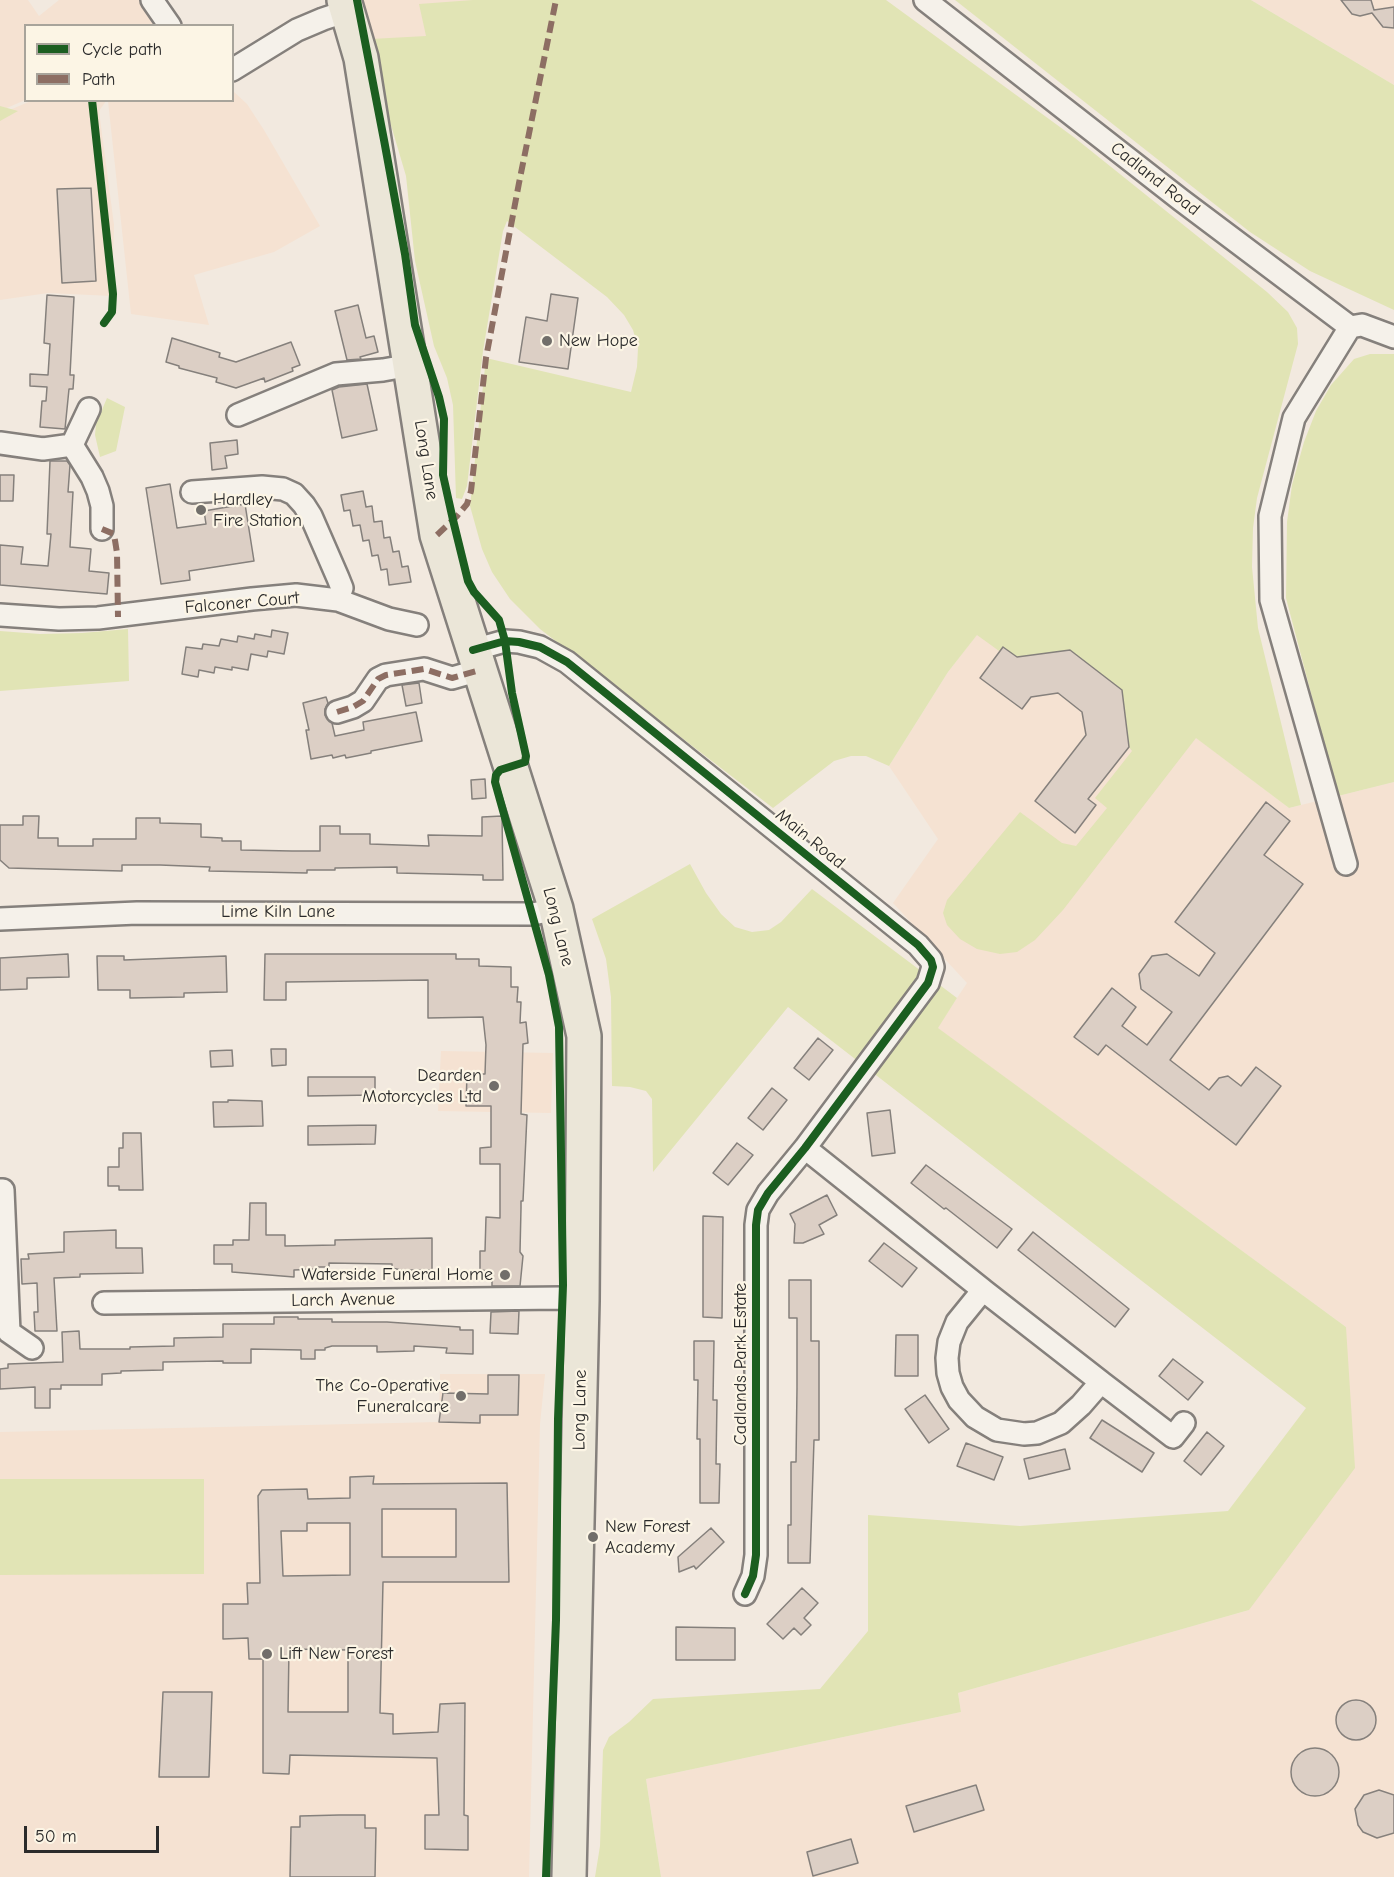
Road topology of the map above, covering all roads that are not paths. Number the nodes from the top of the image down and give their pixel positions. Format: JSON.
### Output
{"nodes":[{"id":1,"x":152,"y":0,"type":"edge"},
{"id":2,"x":925,"y":0,"type":"edge"},
{"id":3,"x":345,"y":6,"type":"edge"},
{"id":4,"x":169,"y":24,"type":"edge"},
{"id":5,"x":234,"y":69,"type":"edge"},
{"id":6,"x":1350,"y":327,"type":"junction"},
{"id":7,"x":1394,"y":337,"type":"edge"},
{"id":8,"x":411,"y":364,"type":"junction"},
{"id":9,"x":89,"y":409,"type":"dead end"},
{"id":10,"x":237,"y":415,"type":"dead end"},
{"id":11,"x":0,"y":443,"type":"edge"},
{"id":12,"x":72,"y":445,"type":"junction"},
{"id":13,"x":192,"y":492,"type":"dead end"},
{"id":14,"x":102,"y":528,"type":"dead end"},
{"id":15,"x":338,"y":600,"type":"junction"},
{"id":16,"x":0,"y":615,"type":"edge"},
{"id":17,"x":417,"y":625,"type":"dead end"},
{"id":18,"x":476,"y":660,"type":"junction"},
{"id":19,"x":337,"y":712,"type":"dead end"},
{"id":20,"x":1346,"y":864,"type":"dead end"},
{"id":21,"x":556,"y":909,"type":"junction"},
{"id":22,"x":0,"y":919,"type":"edge"},
{"id":23,"x":805,"y":1148,"type":"junction"},
{"id":24,"x":0,"y":1190,"type":"edge"},
{"id":25,"x":983,"y":1290,"type":"junction"},
{"id":26,"x":582,"y":1301,"type":"junction"},
{"id":27,"x":104,"y":1303,"type":"dead end"},
{"id":28,"x":4,"y":1335,"type":"edge"},
{"id":29,"x":32,"y":1348,"type":"dead end"},
{"id":30,"x":1101,"y":1382,"type":"junction"},
{"id":31,"x":1173,"y":1437,"type":"dead end"},
{"id":32,"x":745,"y":1594,"type":"dead end"},
{"id":33,"x":569,"y":1877,"type":"edge"}],
"edges":[{"from":1,"to":4,"type":"street"},
{"from":2,"to":6,"type":"street","name":"Cadland Road"},
{"from":3,"to":5,"type":"street"},
{"from":3,"to":8,"type":"main road","name":"Long Lane"},
{"from":6,"to":7,"type":"street","name":"Cadland Road"},
{"from":6,"to":20,"type":"street"},
{"from":8,"to":10,"type":"street"},
{"from":8,"to":18,"type":"main road","name":"Long Lane"},
{"from":9,"to":12,"type":"street"},
{"from":11,"to":12,"type":"street"},
{"from":12,"to":14,"type":"street"},
{"from":13,"to":15,"type":"street"},
{"from":15,"to":16,"type":"street","name":"Falconer Court"},
{"from":15,"to":17,"type":"street","name":"Falconer Court"},
{"from":18,"to":19,"type":"street"},
{"from":18,"to":21,"type":"main road","name":"Long Lane"},
{"from":18,"to":23,"type":"street","name":"Main Road"},
{"from":21,"to":22,"type":"street","name":"Lime Kiln Lane"},
{"from":21,"to":26,"type":"main road","name":"Long Lane"},
{"from":23,"to":25,"type":"street"},
{"from":23,"to":32,"type":"street","name":"Cadlands Park Estate"},
{"from":24,"to":28,"type":"street"},
{"from":25,"to":30,"type":"street"},
{"from":25,"to":30,"type":"street"},
{"from":26,"to":27,"type":"street","name":"Larch Avenue"},
{"from":26,"to":33,"type":"main road","name":"Long Lane"},
{"from":28,"to":29,"type":"street"},
{"from":30,"to":31,"type":"street"}]}
